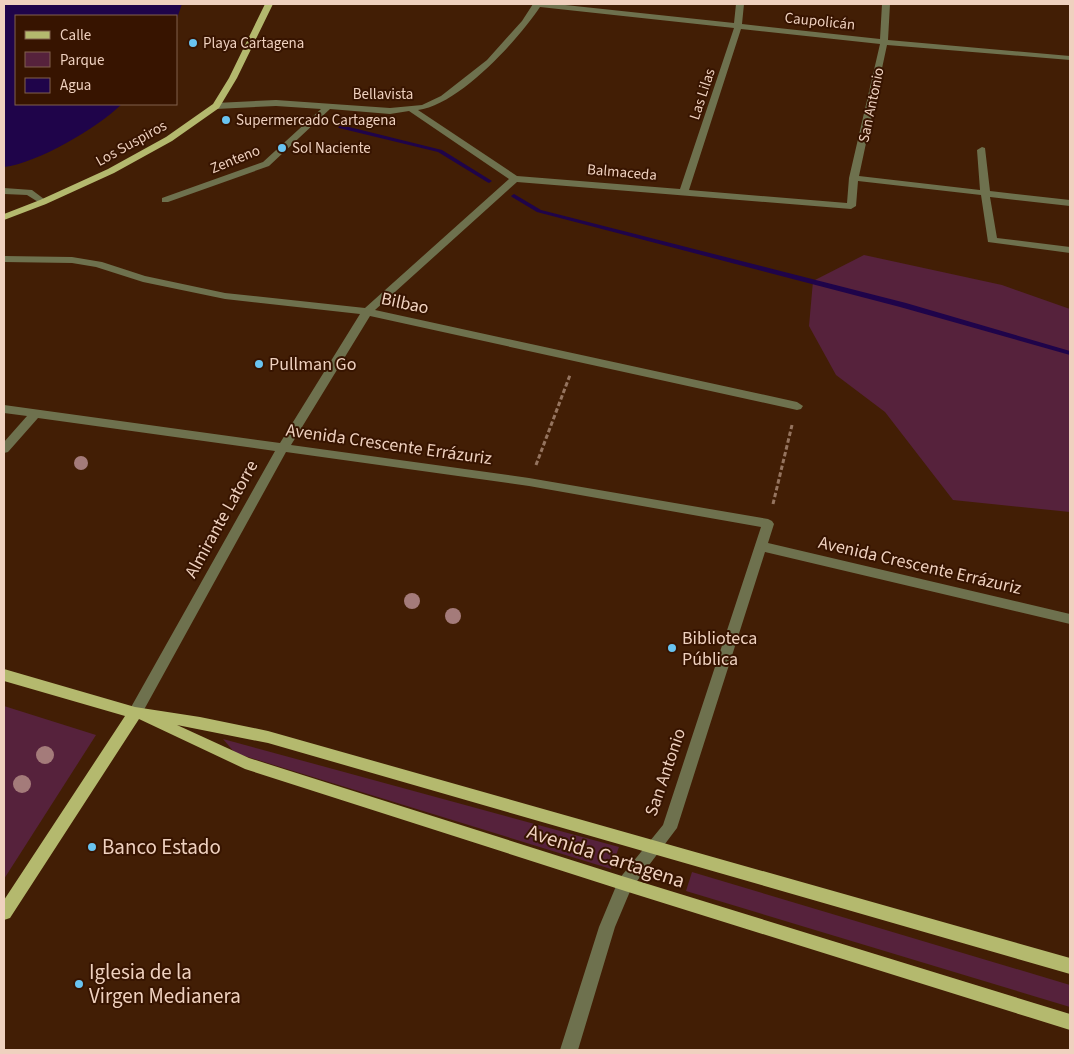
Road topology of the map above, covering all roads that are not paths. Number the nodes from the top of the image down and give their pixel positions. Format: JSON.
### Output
{"nodes":[{"id":1,"x":269,"y":4,"type":"edge"},
{"id":2,"x":537,"y":4,"type":"edge"},
{"id":3,"x":740,"y":4,"type":"edge"},
{"id":4,"x":886,"y":4,"type":"edge"},
{"id":5,"x":738,"y":27,"type":"junction"},
{"id":6,"x":884,"y":42,"type":"junction"},
{"id":7,"x":1070,"y":58,"type":"edge"},
{"id":8,"x":216,"y":106,"type":"junction"},
{"id":9,"x":328,"y":107,"type":"junction"},
{"id":10,"x":412,"y":110,"type":"junction"},
{"id":11,"x":982,"y":150,"type":"dead end"},
{"id":12,"x":515,"y":178,"type":"junction"},
{"id":13,"x":854,"y":178,"type":"junction"},
{"id":14,"x":4,"y":191,"type":"edge"},
{"id":15,"x":684,"y":192,"type":"junction"},
{"id":16,"x":985,"y":193,"type":"junction"},
{"id":17,"x":165,"y":200,"type":"dead end"},
{"id":18,"x":43,"y":202,"type":"junction"},
{"id":19,"x":1070,"y":203,"type":"edge"},
{"id":20,"x":851,"y":206,"type":"joint"},
{"id":21,"x":4,"y":217,"type":"edge"},
{"id":22,"x":1070,"y":250,"type":"edge"},
{"id":23,"x":4,"y":259,"type":"edge"},
{"id":24,"x":367,"y":312,"type":"junction"},
{"id":25,"x":797,"y":406,"type":"road end"},
{"id":26,"x":4,"y":409,"type":"edge"},
{"id":27,"x":35,"y":414,"type":"junction"},
{"id":28,"x":4,"y":449,"type":"edge"},
{"id":29,"x":282,"y":449,"type":"junction"},
{"id":30,"x":768,"y":524,"type":"joint"},
{"id":31,"x":761,"y":546,"type":"junction"},
{"id":32,"x":1070,"y":619,"type":"edge"},
{"id":33,"x":4,"y":675,"type":"edge"},
{"id":34,"x":135,"y":713,"type":"junction"},
{"id":35,"x":654,"y":847,"type":"junction"},
{"id":36,"x":625,"y":884,"type":"junction"},
{"id":37,"x":4,"y":913,"type":"edge"},
{"id":38,"x":1070,"y":966,"type":"edge"},
{"id":39,"x":1070,"y":1022,"type":"edge"},
{"id":40,"x":569,"y":1050,"type":"edge"}],
"edges":[{"from":1,"to":8,"type":"main road","name":"Los Suspiros"},
{"from":2,"to":5,"type":"street","name":"Caupolicán"},
{"from":2,"to":10,"type":"street","name":"Bellavista"},
{"from":3,"to":5,"type":"street","name":"Las Lilas"},
{"from":4,"to":6,"type":"street","name":"San Antonio"},
{"from":5,"to":6,"type":"street","name":"Caupolicán"},
{"from":5,"to":15,"type":"street","name":"Las Lilas"},
{"from":6,"to":7,"type":"street","name":"Caupolicán"},
{"from":6,"to":13,"type":"street","name":"San Antonio"},
{"from":8,"to":9,"type":"street","name":"Bellavista"},
{"from":8,"to":18,"type":"main road","name":"Los Suspiros"},
{"from":9,"to":10,"type":"street","name":"Bellavista"},
{"from":9,"to":17,"type":"street","name":"Zenteno"},
{"from":10,"to":12,"type":"street","name":"Balmaceda"},
{"from":11,"to":16,"type":"street"},
{"from":12,"to":15,"type":"street","name":"Balmaceda"},
{"from":12,"to":24,"type":"street","name":"Almirante Latorre"},
{"from":13,"to":16,"type":"street"},
{"from":13,"to":20,"type":"street","name":"San Antonio"},
{"from":14,"to":18,"type":"street"},
{"from":15,"to":20,"type":"street","name":"Balmaceda"},
{"from":16,"to":19,"type":"street"},
{"from":16,"to":22,"type":"street"},
{"from":18,"to":21,"type":"main road","name":"Los Suspiros"},
{"from":23,"to":24,"type":"street","name":"Bilbao"},
{"from":24,"to":25,"type":"street","name":"Bilbao"},
{"from":24,"to":29,"type":"street","name":"Almirante Latorre"},
{"from":26,"to":27,"type":"street","name":"Avenida Crescente Errázuriz"},
{"from":27,"to":28,"type":"street"},
{"from":27,"to":29,"type":"street","name":"Avenida Crescente Errázuriz"},
{"from":29,"to":30,"type":"street","name":"Avenida Crescente Errázuriz"},
{"from":29,"to":34,"type":"street","name":"Almirante Latorre"},
{"from":30,"to":31,"type":"street","name":"San Antonio"},
{"from":31,"to":32,"type":"street","name":"Avenida Crescente Errázuriz"},
{"from":31,"to":35,"type":"street","name":"San Antonio"},
{"from":33,"to":34,"type":"main road","name":"Avenida Cartagena"},
{"from":34,"to":35,"type":"main road","name":"Avenida Cartagena"},
{"from":34,"to":36,"type":"main road","name":"Avenida Cartagena"},
{"from":34,"to":37,"type":"main road","name":"Almirante Latorre"},
{"from":35,"to":36,"type":"street","name":"San Antonio"},
{"from":35,"to":38,"type":"main road","name":"Avenida Cartagena"},
{"from":36,"to":39,"type":"main road","name":"Avenida Cartagena"},
{"from":36,"to":40,"type":"street","name":"San Antonio"}]}
